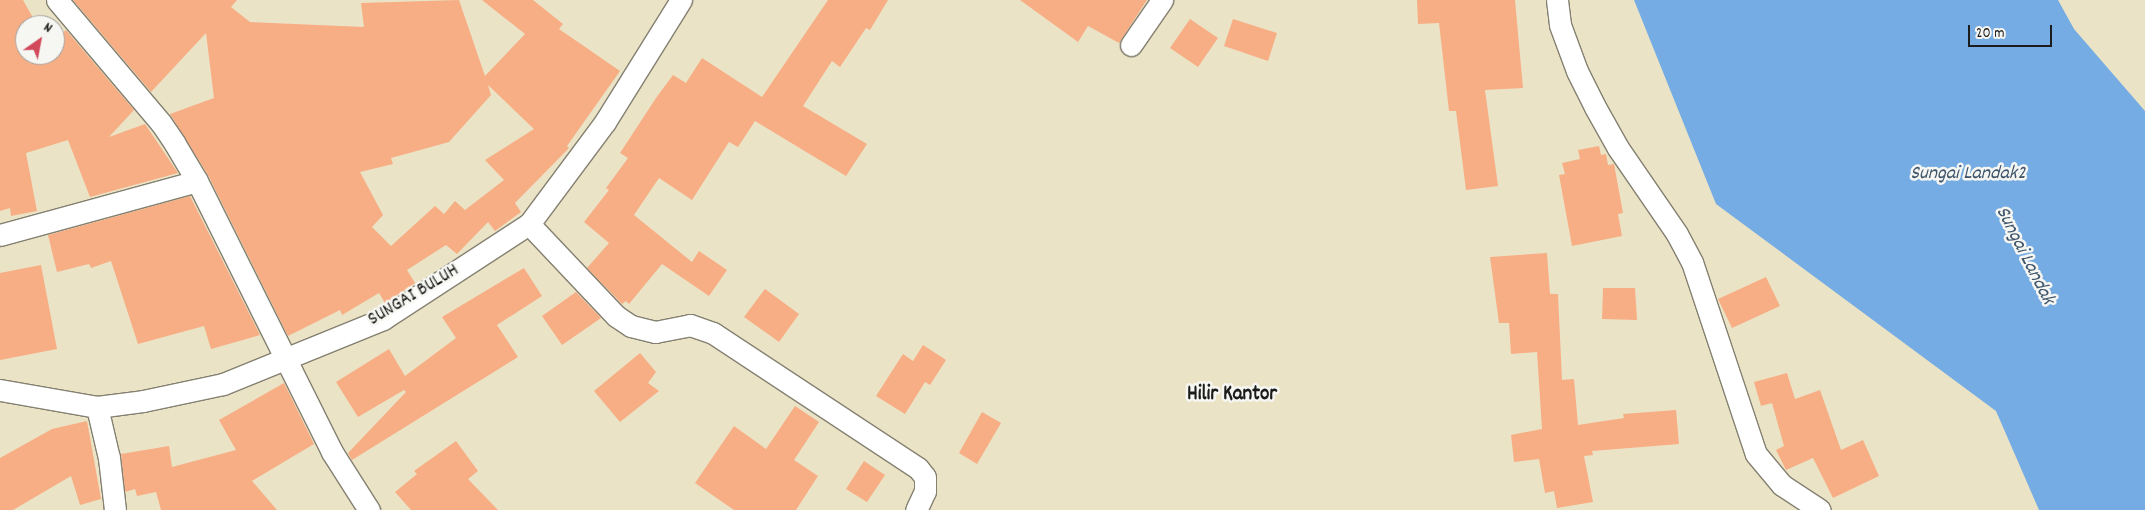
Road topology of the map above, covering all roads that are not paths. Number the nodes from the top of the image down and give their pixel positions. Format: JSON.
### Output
{"nodes":[{"id":1,"x":57,"y":0,"type":"edge"},
{"id":2,"x":681,"y":0,"type":"edge"},
{"id":3,"x":1162,"y":0,"type":"edge"},
{"id":4,"x":1557,"y":0,"type":"edge"},
{"id":5,"x":1131,"y":45,"type":"dead end"},
{"id":6,"x":196,"y":180,"type":"junction"},
{"id":7,"x":529,"y":224,"type":"junction"},
{"id":8,"x":0,"y":236,"type":"edge"},
{"id":9,"x":286,"y":359,"type":"junction"},
{"id":10,"x":0,"y":390,"type":"edge"},
{"id":11,"x":97,"y":407,"type":"junction"},
{"id":12,"x":115,"y":510,"type":"edge"},
{"id":13,"x":369,"y":510,"type":"edge"},
{"id":14,"x":916,"y":510,"type":"edge"},
{"id":15,"x":1820,"y":510,"type":"edge"}],
"edges":[{"from":1,"to":6,"type":"street"},
{"from":2,"to":7,"type":"street","name":"SUNGAI BULUH"},
{"from":3,"to":5,"type":"street"},
{"from":4,"to":15,"type":"street"},
{"from":6,"to":8,"type":"street"},
{"from":6,"to":9,"type":"street"},
{"from":7,"to":9,"type":"street","name":"SUNGAI BULUH"},
{"from":7,"to":14,"type":"street"},
{"from":9,"to":11,"type":"street","name":"SUNGAI BULUH"},
{"from":9,"to":13,"type":"street"},
{"from":10,"to":11,"type":"street","name":"SUNGAI BULUH"},
{"from":11,"to":12,"type":"street"}]}
